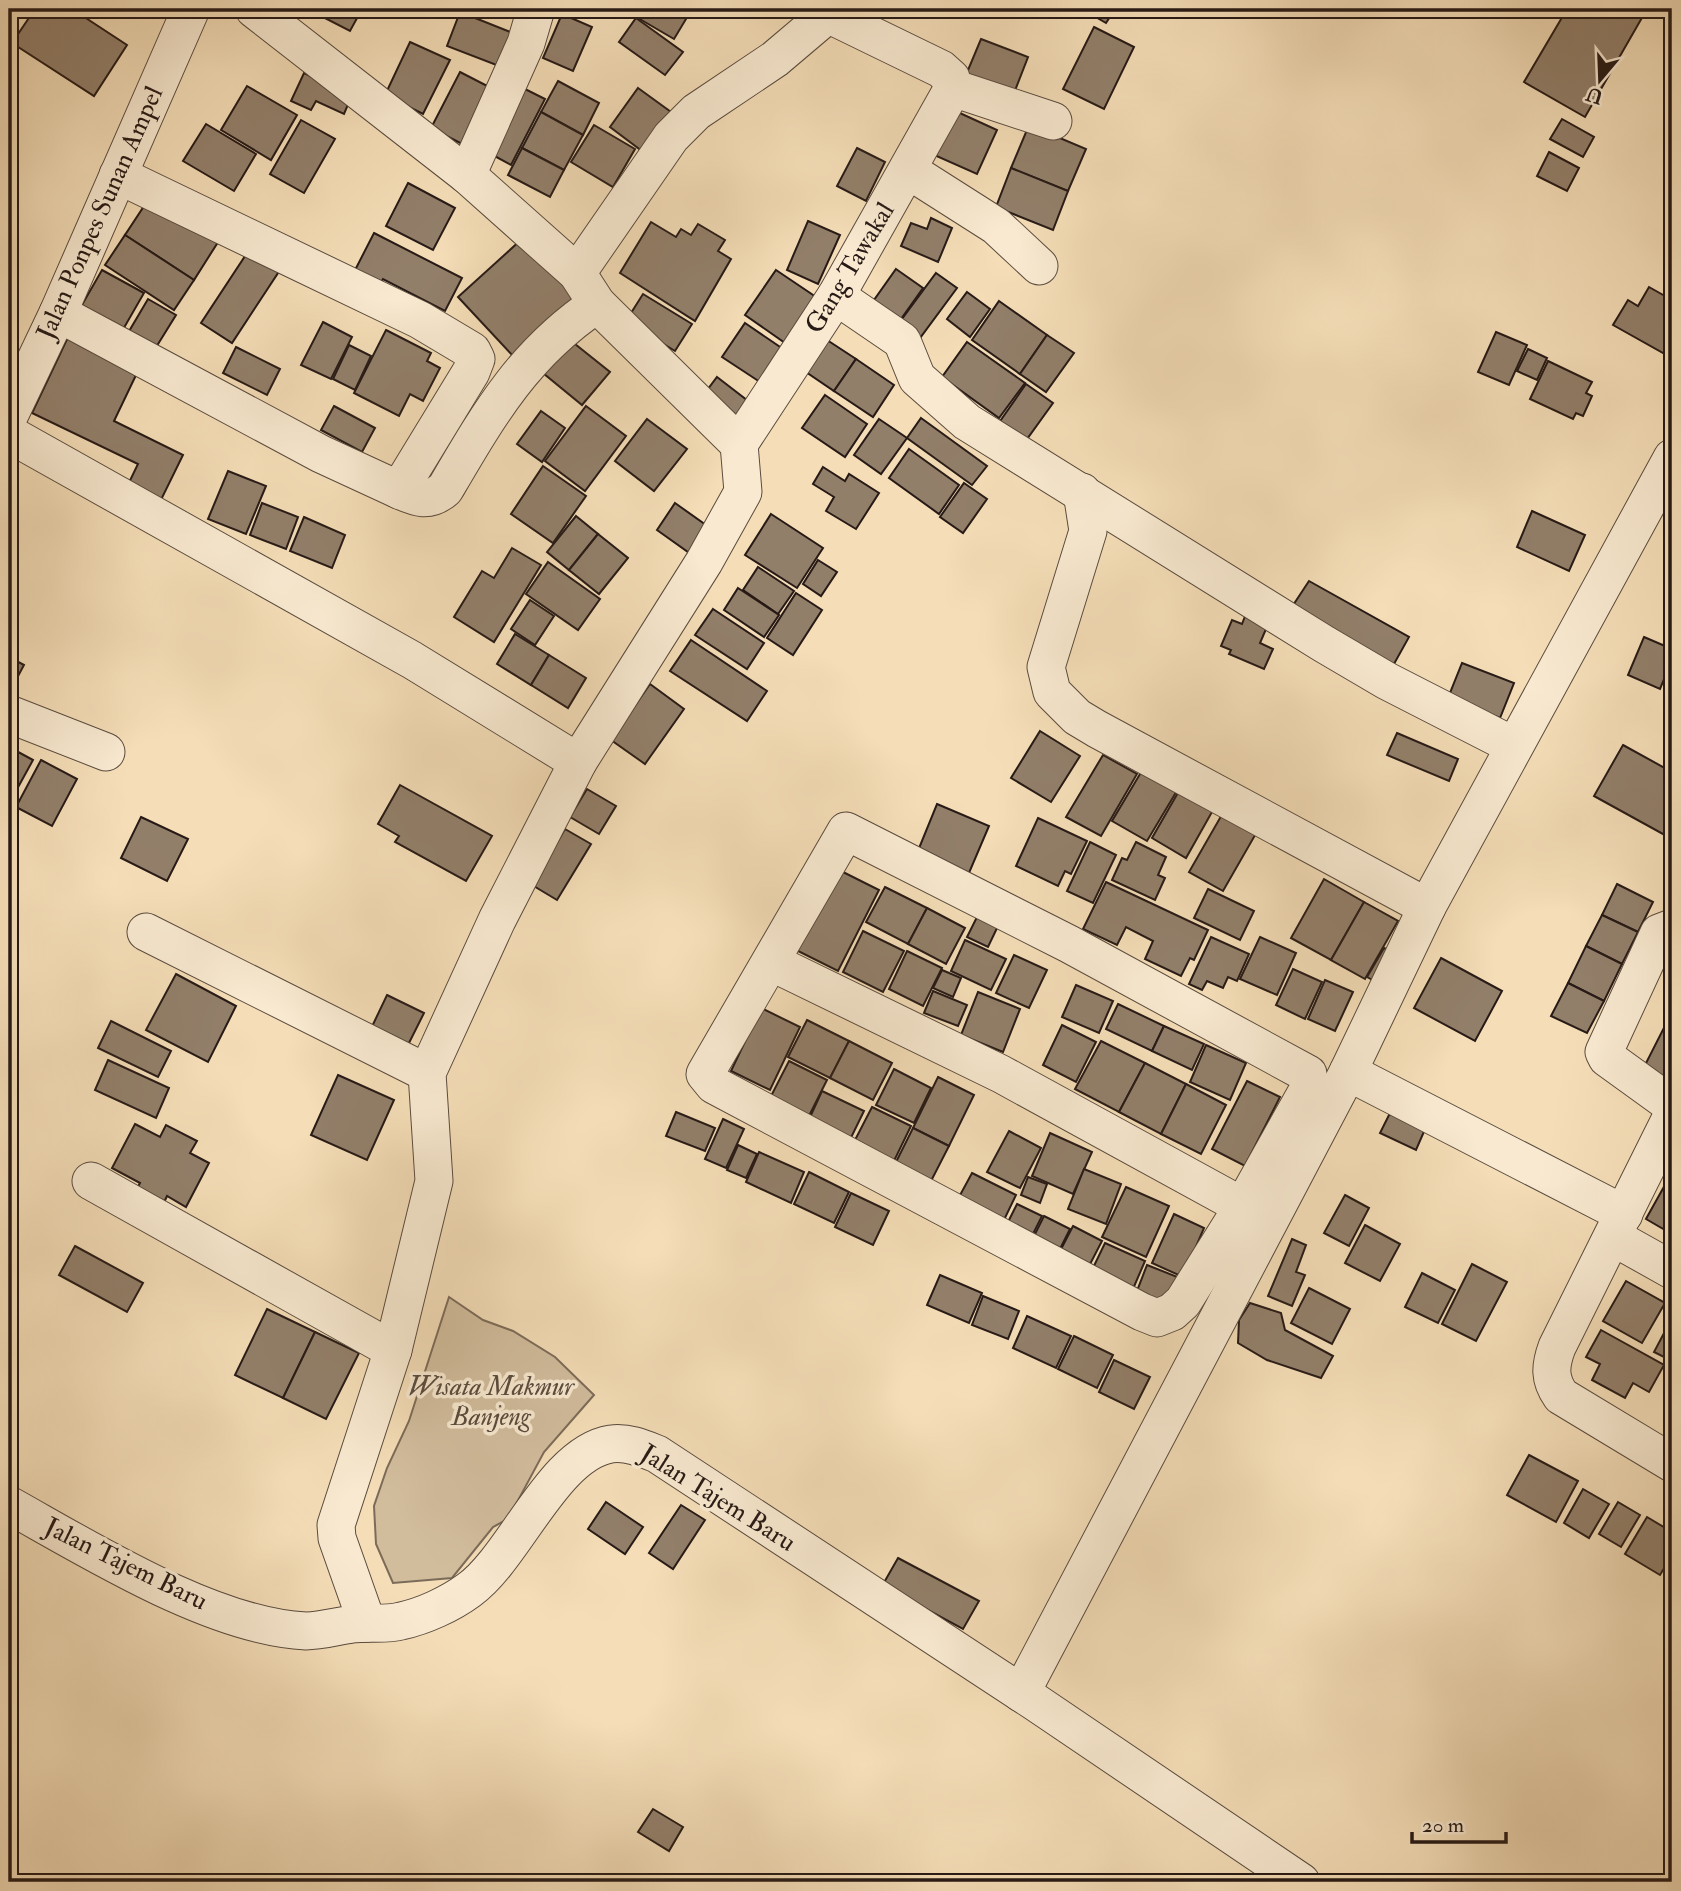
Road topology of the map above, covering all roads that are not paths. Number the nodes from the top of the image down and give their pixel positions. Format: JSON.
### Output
{"nodes":[{"id":1,"x":254,"y":9,"type":"edge"},
{"id":2,"x":536,"y":9,"type":"edge"},
{"id":3,"x":180,"y":12,"type":"edge"},
{"id":4,"x":832,"y":12,"type":"edge"},
{"id":5,"x":953,"y":88,"type":"junction"},
{"id":6,"x":1053,"y":121,"type":"dead end"},
{"id":7,"x":908,"y":170,"type":"junction"},
{"id":8,"x":118,"y":175,"type":"junction"},
{"id":9,"x":467,"y":175,"type":"junction"},
{"id":10,"x":1039,"y":266,"type":"dead end"},
{"id":11,"x":577,"y":273,"type":"junction"},
{"id":12,"x":836,"y":296,"type":"junction"},
{"id":13,"x":597,"y":304,"type":"junction"},
{"id":14,"x":58,"y":313,"type":"junction"},
{"id":15,"x":9,"y":416,"type":"edge"},
{"id":16,"x":9,"y":435,"type":"edge"},
{"id":17,"x":739,"y":444,"type":"junction"},
{"id":18,"x":1672,"y":458,"type":"edge"},
{"id":19,"x":399,"y":490,"type":"junction"},
{"id":20,"x":1082,"y":492,"type":"junction"},
{"id":21,"x":9,"y":714,"type":"edge"},
{"id":22,"x":1514,"y":746,"type":"junction"},
{"id":23,"x":106,"y":752,"type":"dead end"},
{"id":24,"x":578,"y":762,"type":"junction"},
{"id":25,"x":1427,"y":907,"type":"junction"},
{"id":26,"x":1672,"y":928,"type":"edge"},
{"id":27,"x":146,"y":932,"type":"dead end"},
{"id":28,"x":771,"y":962,"type":"junction"},
{"id":29,"x":427,"y":1073,"type":"junction"},
{"id":30,"x":1348,"y":1073,"type":"junction"},
{"id":31,"x":1672,"y":1105,"type":"edge"},
{"id":32,"x":1672,"y":1116,"type":"edge"},
{"id":33,"x":91,"y":1181,"type":"dead end"},
{"id":34,"x":1256,"y":1213,"type":"junction"},
{"id":35,"x":1619,"y":1225,"type":"junction"},
{"id":36,"x":1672,"y":1270,"type":"edge"},
{"id":37,"x":393,"y":1350,"type":"junction"},
{"id":38,"x":1672,"y":1463,"type":"edge"},
{"id":39,"x":9,"y":1505,"type":"edge"},
{"id":40,"x":368,"y":1623,"type":"junction"},
{"id":41,"x":1021,"y":1693,"type":"junction"},
{"id":42,"x":1301,"y":1882,"type":"edge"}],
"edges":[{"from":1,"to":9,"type":"street"},
{"from":2,"to":9,"type":"street"},
{"from":3,"to":8,"type":"street","name":"Jalan Ponpes Sunan Ampel"},
{"from":4,"to":5,"type":"street"},
{"from":4,"to":11,"type":"street"},
{"from":5,"to":6,"type":"street"},
{"from":5,"to":7,"type":"street","name":"Gang Tawakal"},
{"from":7,"to":10,"type":"street"},
{"from":7,"to":12,"type":"street","name":"Gang Tawakal"},
{"from":8,"to":14,"type":"street","name":"Jalan Ponpes Sunan Ampel"},
{"from":8,"to":19,"type":"street"},
{"from":9,"to":11,"type":"street"},
{"from":11,"to":13,"type":"street"},
{"from":12,"to":17,"type":"street","name":"Gang Tawakal"},
{"from":12,"to":20,"type":"street"},
{"from":13,"to":17,"type":"street"},
{"from":13,"to":19,"type":"street"},
{"from":14,"to":15,"type":"street","name":"Jalan Ponpes Sunan Ampel"},
{"from":14,"to":19,"type":"street"},
{"from":16,"to":24,"type":"street"},
{"from":17,"to":24,"type":"street"},
{"from":18,"to":22,"type":"street"},
{"from":20,"to":22,"type":"street"},
{"from":20,"to":25,"type":"street"},
{"from":21,"to":23,"type":"street"},
{"from":22,"to":25,"type":"street"},
{"from":24,"to":29,"type":"street"},
{"from":25,"to":30,"type":"street"},
{"from":26,"to":31,"type":"street"},
{"from":27,"to":29,"type":"street"},
{"from":28,"to":34,"type":"street"},
{"from":28,"to":34,"type":"street"},
{"from":28,"to":34,"type":"street"},
{"from":29,"to":37,"type":"street"},
{"from":30,"to":34,"type":"street"},
{"from":30,"to":35,"type":"street"},
{"from":32,"to":35,"type":"street"},
{"from":33,"to":37,"type":"street"},
{"from":34,"to":41,"type":"street"},
{"from":35,"to":36,"type":"street"},
{"from":35,"to":38,"type":"street"},
{"from":37,"to":40,"type":"street"},
{"from":39,"to":40,"type":"street","name":"Jalan Tajem Baru"},
{"from":40,"to":41,"type":"street","name":"Jalan Tajem Baru"},
{"from":41,"to":42,"type":"street","name":"Jalan Tajem Baru"}]}
